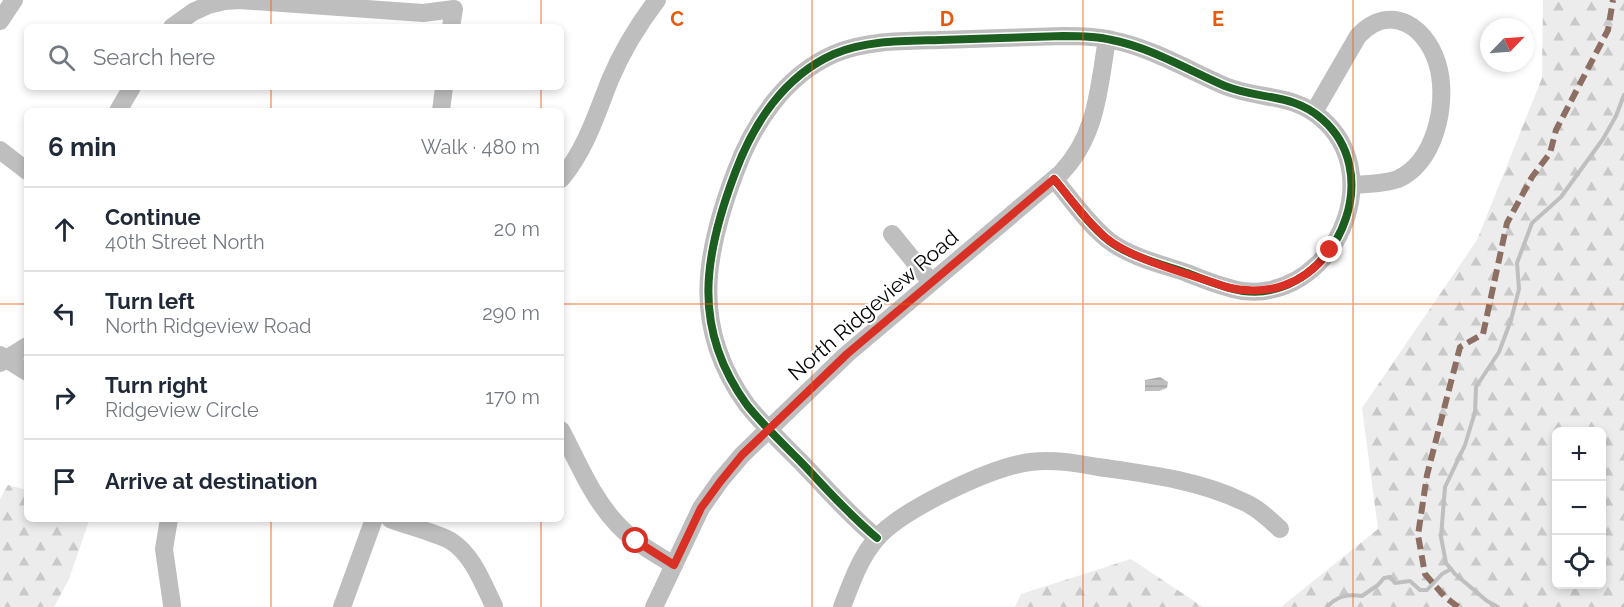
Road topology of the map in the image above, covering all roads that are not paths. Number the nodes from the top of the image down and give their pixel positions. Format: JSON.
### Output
{"nodes":[{"id":1,"x":14,"y":0,"type":"edge"},
{"id":2,"x":657,"y":0,"type":"edge"},
{"id":3,"x":0,"y":21,"type":"edge"},
{"id":4,"x":176,"y":24,"type":"edge"},
{"id":5,"x":452,"y":24,"type":"edge"},
{"id":6,"x":1107,"y":39,"type":"junction"},
{"id":7,"x":130,"y":90,"type":"edge"},
{"id":8,"x":444,"y":90,"type":"edge"},
{"id":9,"x":120,"y":108,"type":"edge"},
{"id":10,"x":441,"y":108,"type":"edge"},
{"id":11,"x":1314,"y":112,"type":"junction"},
{"id":12,"x":0,"y":150,"type":"edge"},
{"id":13,"x":24,"y":169,"type":"edge"},
{"id":14,"x":564,"y":174,"type":"edge"},
{"id":15,"x":1054,"y":179,"type":"junction"},
{"id":16,"x":1352,"y":185,"type":"junction"},
{"id":17,"x":892,"y":234,"type":"dead end"},
{"id":18,"x":931,"y":282,"type":"junction"},
{"id":19,"x":24,"y":348,"type":"edge"},
{"id":20,"x":2,"y":359,"type":"edge"},
{"id":21,"x":24,"y":370,"type":"edge"},
{"id":22,"x":769,"y":429,"type":"junction"},
{"id":23,"x":564,"y":436,"type":"edge"},
{"id":24,"x":168,"y":522,"type":"edge"},
{"id":25,"x":373,"y":522,"type":"edge"},
{"id":26,"x":399,"y":522,"type":"edge"},
{"id":27,"x":1280,"y":529,"type":"dead end"},
{"id":28,"x":877,"y":538,"type":"junction"},
{"id":29,"x":674,"y":565,"type":"junction"},
{"id":30,"x":172,"y":605,"type":"dead end"},
{"id":31,"x":494,"y":606,"type":"edge"},
{"id":32,"x":342,"y":607,"type":"edge"},
{"id":33,"x":654,"y":607,"type":"edge"},
{"id":34,"x":842,"y":607,"type":"edge"}],
"edges":[{"from":1,"to":3,"type":"street"},
{"from":2,"to":14,"type":"street"},
{"from":4,"to":5,"type":"street"},
{"from":6,"to":11,"type":"street"},
{"from":6,"to":15,"type":"street","name":"North Ridgeview Road"},
{"from":6,"to":22,"type":"street"},
{"from":7,"to":9,"type":"street"},
{"from":8,"to":10,"type":"street"},
{"from":11,"to":16,"type":"street"},
{"from":11,"to":16,"type":"street"},
{"from":12,"to":13,"type":"street"},
{"from":15,"to":16,"type":"street"},
{"from":15,"to":18,"type":"street","name":"North Ridgeview Road"},
{"from":17,"to":18,"type":"street"},
{"from":18,"to":22,"type":"street","name":"North Ridgeview Road"},
{"from":19,"to":20,"type":"street"},
{"from":20,"to":21,"type":"street"},
{"from":22,"to":28,"type":"street"},
{"from":22,"to":29,"type":"street","name":"North Ridgeview Road"},
{"from":23,"to":29,"type":"street"},
{"from":24,"to":30,"type":"street"},
{"from":25,"to":32,"type":"street"},
{"from":26,"to":31,"type":"street"},
{"from":27,"to":28,"type":"street"},
{"from":28,"to":34,"type":"street"},
{"from":29,"to":33,"type":"street","name":"North Ridgeview Road"}]}
